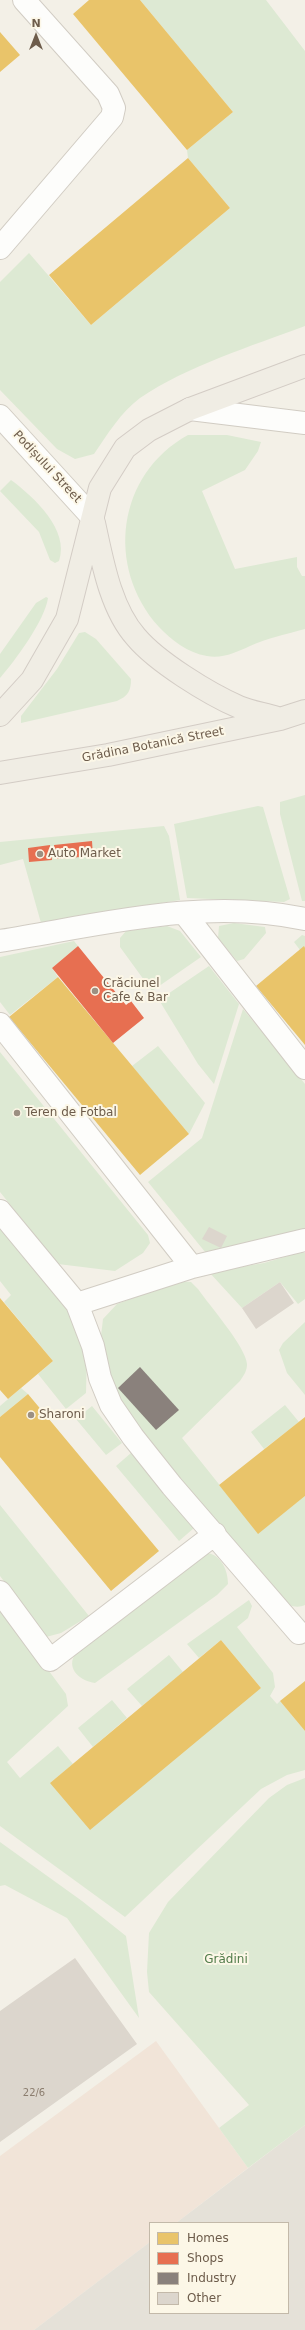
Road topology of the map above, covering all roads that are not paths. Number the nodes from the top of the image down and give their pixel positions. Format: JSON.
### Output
{"nodes":[{"id":1,"x":24,"y":0,"type":"edge"},
{"id":2,"x":0,"y":248,"type":"edge"},
{"id":3,"x":305,"y":366,"type":"edge"},
{"id":4,"x":190,"y":409,"type":"junction"},
{"id":5,"x":0,"y":416,"type":"edge"},
{"id":6,"x":305,"y":424,"type":"edge"},
{"id":7,"x":93,"y":518,"type":"junction"},
{"id":8,"x":305,"y":711,"type":"edge"},
{"id":9,"x":0,"y":715,"type":"edge"},
{"id":10,"x":280,"y":718,"type":"junction"},
{"id":11,"x":0,"y":773,"type":"edge"},
{"id":12,"x":184,"y":913,"type":"junction"},
{"id":13,"x":305,"y":919,"type":"edge"},
{"id":14,"x":0,"y":941,"type":"edge"},
{"id":15,"x":0,"y":1024,"type":"edge"},
{"id":16,"x":305,"y":1068,"type":"edge"},
{"id":17,"x":0,"y":1210,"type":"edge"},
{"id":18,"x":305,"y":1240,"type":"edge"},
{"id":19,"x":192,"y":1267,"type":"junction"},
{"id":20,"x":77,"y":1304,"type":"junction"},
{"id":21,"x":215,"y":1534,"type":"junction"},
{"id":22,"x":0,"y":1592,"type":"edge"},
{"id":23,"x":299,"y":1633,"type":"dead end"}],
"edges":[{"from":1,"to":2,"type":"street"},
{"from":3,"to":4,"type":"main road"},
{"from":4,"to":6,"type":"street"},
{"from":4,"to":7,"type":"main road"},
{"from":5,"to":7,"type":"street","name":"Podișului Street"},
{"from":7,"to":9,"type":"main road"},
{"from":7,"to":10,"type":"main road"},
{"from":8,"to":10,"type":"main road","name":"Grădina Botanică Street"},
{"from":10,"to":11,"type":"main road","name":"Grădina Botanică Street"},
{"from":12,"to":13,"type":"street"},
{"from":12,"to":14,"type":"street"},
{"from":12,"to":16,"type":"street"},
{"from":15,"to":19,"type":"street"},
{"from":17,"to":20,"type":"street"},
{"from":18,"to":19,"type":"street"},
{"from":19,"to":20,"type":"street"},
{"from":20,"to":21,"type":"street"},
{"from":21,"to":22,"type":"street"},
{"from":21,"to":23,"type":"street"}]}
